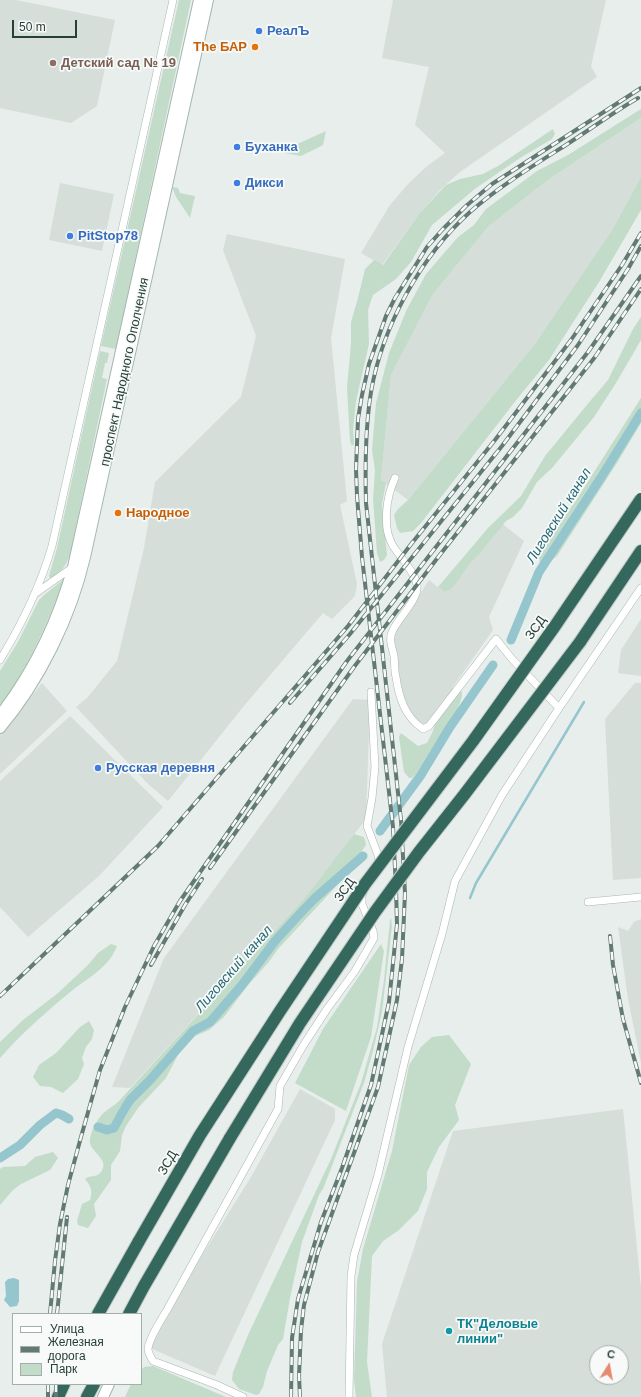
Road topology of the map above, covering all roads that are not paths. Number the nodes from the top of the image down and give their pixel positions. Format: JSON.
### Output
{"nodes":[{"id":1,"x":173,"y":0,"type":"edge"},
{"id":2,"x":199,"y":0,"type":"edge"},
{"id":3,"x":208,"y":0,"type":"edge"},
{"id":4,"x":395,"y":478,"type":"dead end"},
{"id":5,"x":641,"y":500,"type":"edge"},
{"id":6,"x":641,"y":551,"type":"edge"},
{"id":7,"x":73,"y":567,"type":"junction"},
{"id":8,"x":641,"y":588,"type":"edge"},
{"id":9,"x":36,"y":594,"type":"junction"},
{"id":10,"x":0,"y":660,"type":"edge"},
{"id":11,"x":371,"y":692,"type":"dead end"},
{"id":12,"x":559,"y":708,"type":"junction"},
{"id":13,"x":0,"y":715,"type":"edge"},
{"id":14,"x":0,"y":728,"type":"edge"},
{"id":15,"x":641,"y":897,"type":"edge"},
{"id":16,"x":588,"y":902,"type":"dead end"},
{"id":17,"x":144,"y":1286,"type":"junction"},
{"id":18,"x":99,"y":1313,"type":"edge"},
{"id":19,"x":130,"y":1313,"type":"edge"},
{"id":20,"x":136,"y":1313,"type":"edge"},
{"id":21,"x":64,"y":1385,"type":"edge"},
{"id":22,"x":93,"y":1385,"type":"edge"},
{"id":23,"x":109,"y":1385,"type":"edge"},
{"id":24,"x":58,"y":1397,"type":"edge"},
{"id":25,"x":87,"y":1397,"type":"edge"},
{"id":26,"x":103,"y":1397,"type":"edge"},
{"id":27,"x":243,"y":1397,"type":"edge"},
{"id":28,"x":349,"y":1397,"type":"edge"}],
"edges":[{"from":1,"to":9,"type":"street"},
{"from":2,"to":7,"type":"main road","name":"проспект Народного Ополчения"},
{"from":3,"to":14,"type":"main road","name":"проспект Народного Ополчения"},
{"from":4,"to":12,"type":"street"},
{"from":5,"to":18,"type":"highway","name":"ЗСД","bridge":true},
{"from":6,"to":17,"type":"highway","bridge":true},
{"from":7,"to":9,"type":"street"},
{"from":7,"to":13,"type":"main road","name":"проспект Народного Ополчения"},
{"from":8,"to":12,"type":"street"},
{"from":9,"to":10,"type":"street"},
{"from":11,"to":27,"type":"street"},
{"from":12,"to":28,"type":"street"},
{"from":15,"to":16,"type":"street"},
{"from":17,"to":19,"type":"highway"},
{"from":17,"to":20,"type":"main road"},
{"from":21,"to":24,"type":"highway"},
{"from":22,"to":25,"type":"highway"},
{"from":23,"to":26,"type":"main road"}]}
